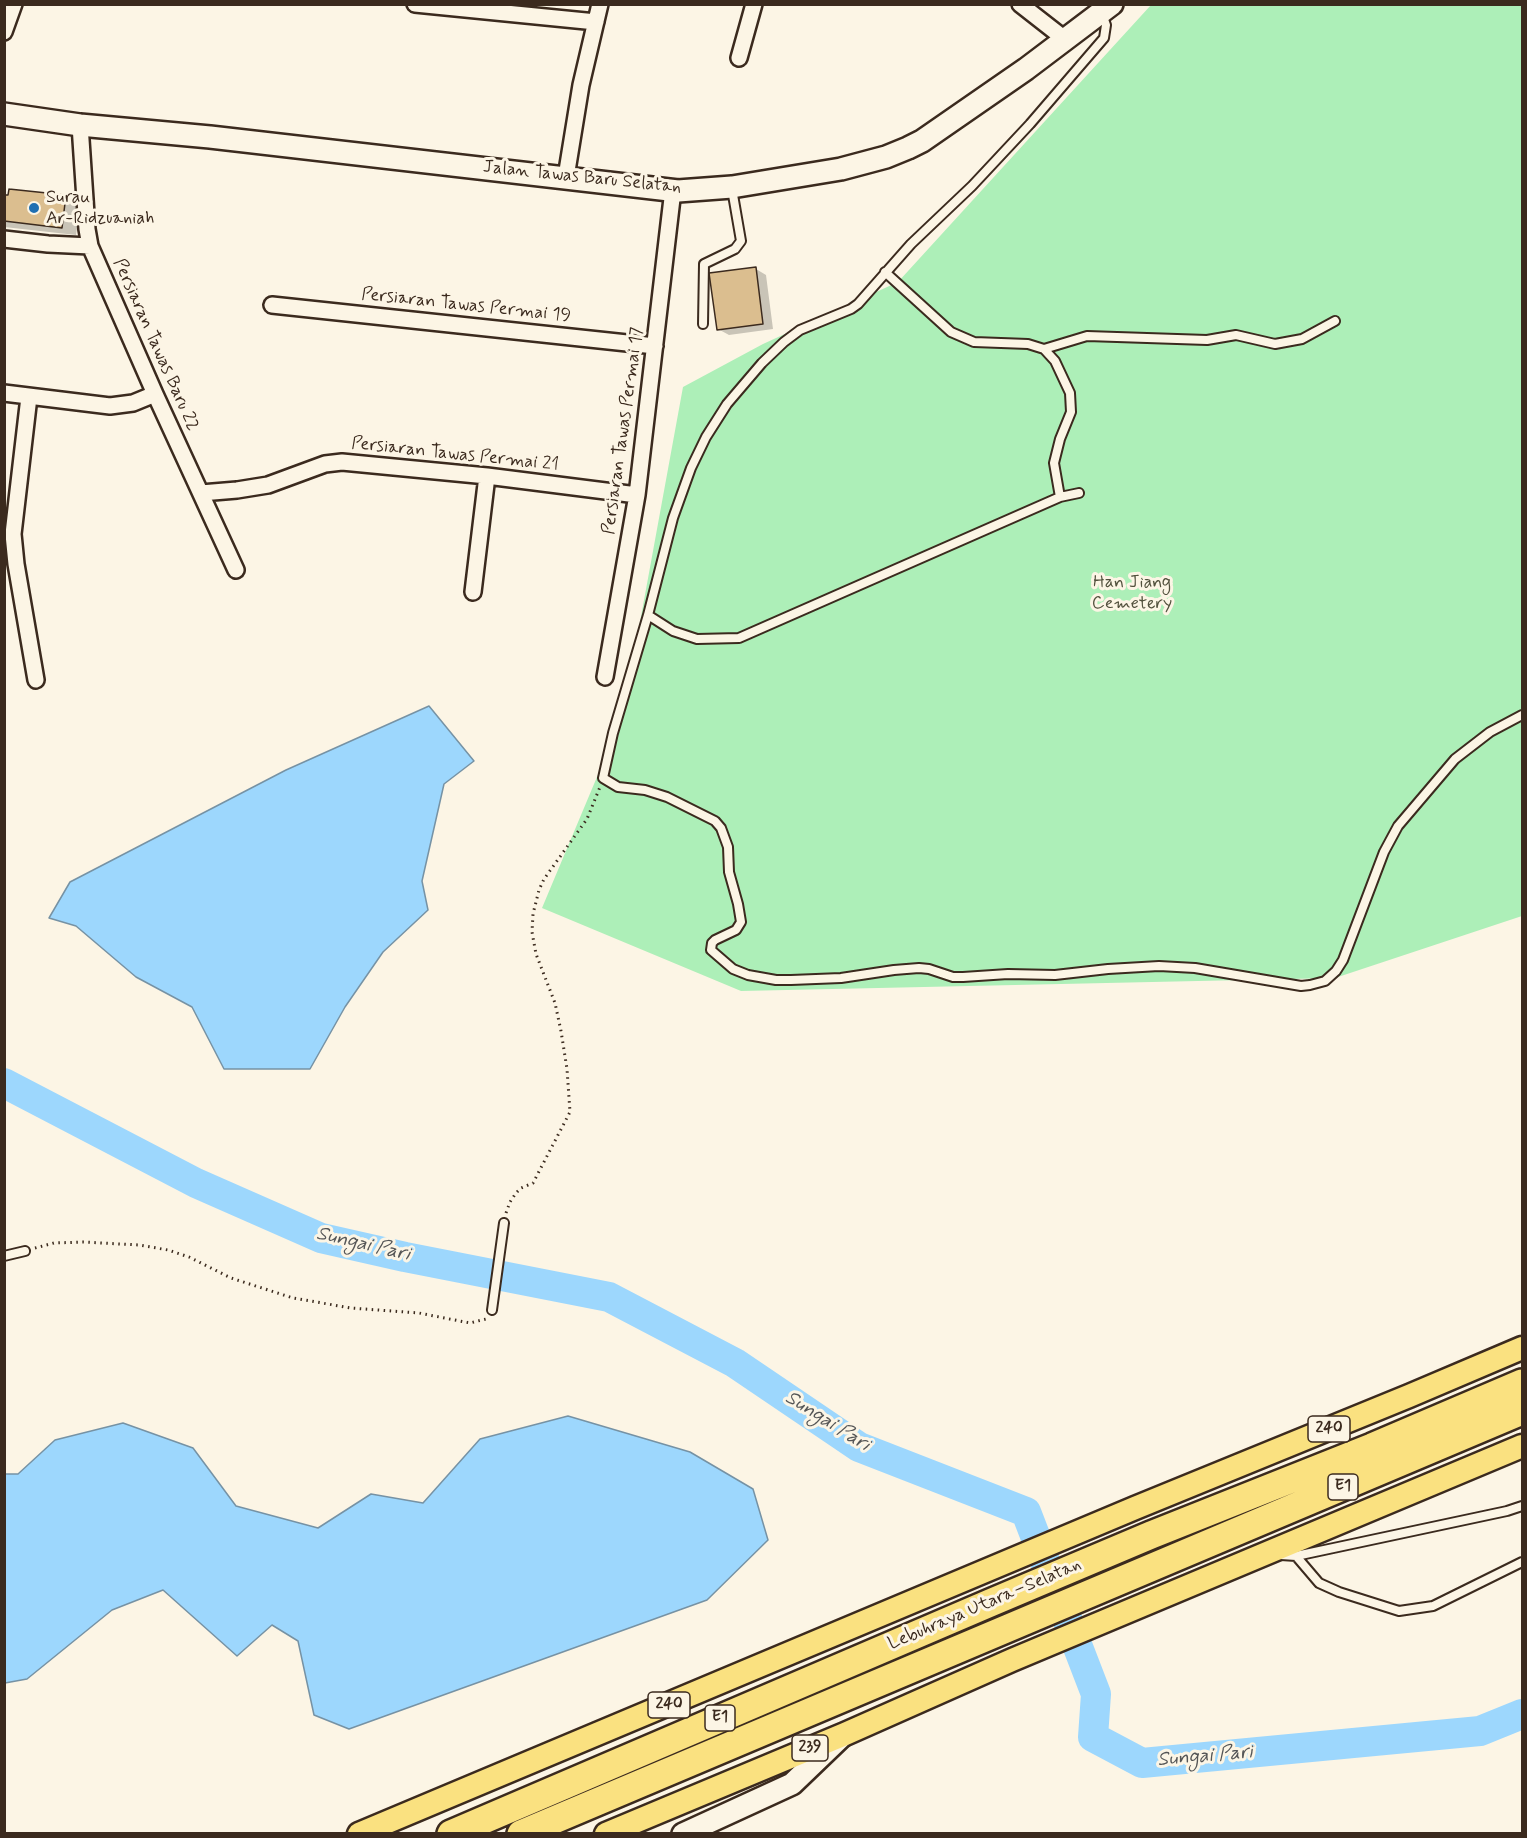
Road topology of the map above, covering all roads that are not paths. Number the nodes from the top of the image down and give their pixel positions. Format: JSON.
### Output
{"nodes":[{"id":1,"x":14,"y":4,"type":"edge"},
{"id":2,"x":415,"y":4,"type":"edge"},
{"id":3,"x":600,"y":4,"type":"edge"},
{"id":4,"x":754,"y":4,"type":"edge"},
{"id":5,"x":1020,"y":4,"type":"edge"},
{"id":6,"x":1106,"y":9,"type":"edge"},
{"id":7,"x":596,"y":22,"type":"junction"},
{"id":8,"x":4,"y":32,"type":"edge"},
{"id":9,"x":1066,"y":40,"type":"junction"},
{"id":10,"x":739,"y":58,"type":"dead end"},
{"id":11,"x":4,"y":114,"type":"edge"},
{"id":12,"x":80,"y":125,"type":"junction"},
{"id":13,"x":566,"y":177,"type":"junction"},
{"id":14,"x":732,"y":187,"type":"junction"},
{"id":15,"x":673,"y":190,"type":"junction"},
{"id":16,"x":4,"y":239,"type":"edge"},
{"id":17,"x":90,"y":246,"type":"junction"},
{"id":18,"x":885,"y":272,"type":"junction"},
{"id":19,"x":272,"y":304,"type":"dead end"},
{"id":20,"x":1335,"y":321,"type":"dead end"},
{"id":21,"x":703,"y":324,"type":"dead end"},
{"id":22,"x":656,"y":346,"type":"junction"},
{"id":23,"x":1044,"y":348,"type":"junction"},
{"id":24,"x":4,"y":393,"type":"edge"},
{"id":25,"x":154,"y":394,"type":"junction"},
{"id":26,"x":29,"y":396,"type":"junction"},
{"id":27,"x":487,"y":476,"type":"junction"},
{"id":28,"x":201,"y":493,"type":"junction"},
{"id":29,"x":1079,"y":493,"type":"dead end"},
{"id":30,"x":637,"y":495,"type":"junction"},
{"id":31,"x":1060,"y":497,"type":"junction"},
{"id":32,"x":236,"y":570,"type":"dead end"},
{"id":33,"x":473,"y":592,"type":"dead end"},
{"id":34,"x":648,"y":615,"type":"junction"},
{"id":35,"x":605,"y":677,"type":"dead end"},
{"id":36,"x":36,"y":680,"type":"dead end"},
{"id":37,"x":1522,"y":715,"type":"edge"},
{"id":38,"x":504,"y":1223,"type":"road end"},
{"id":39,"x":25,"y":1251,"type":"road end"},
{"id":40,"x":4,"y":1256,"type":"edge"},
{"id":41,"x":492,"y":1310,"type":"road end"},
{"id":42,"x":1522,"y":1348,"type":"edge"},
{"id":43,"x":1522,"y":1383,"type":"edge"},
{"id":44,"x":1522,"y":1411,"type":"edge"},
{"id":45,"x":1522,"y":1446,"type":"edge"},
{"id":46,"x":1522,"y":1506,"type":"edge"},
{"id":47,"x":1264,"y":1555,"type":"junction"},
{"id":48,"x":1296,"y":1556,"type":"junction"},
{"id":49,"x":1522,"y":1562,"type":"edge"},
{"id":50,"x":845,"y":1734,"type":"junction"},
{"id":51,"x":693,"y":1797,"type":"junction"},
{"id":52,"x":359,"y":1833,"type":"edge"},
{"id":53,"x":451,"y":1833,"type":"edge"},
{"id":54,"x":521,"y":1833,"type":"edge"},
{"id":55,"x":606,"y":1833,"type":"edge"},
{"id":56,"x":638,"y":1833,"type":"edge"},
{"id":57,"x":683,"y":1833,"type":"edge"}],
"edges":[{"from":1,"to":8,"type":"street"},
{"from":2,"to":7,"type":"street"},
{"from":3,"to":7,"type":"street"},
{"from":4,"to":10,"type":"street"},
{"from":5,"to":9,"type":"street"},
{"from":6,"to":9,"type":"street","name":"Jalan Tawas Baru Selatan"},
{"from":6,"to":18,"type":"lane"},
{"from":7,"to":13,"type":"street"},
{"from":9,"to":14,"type":"street","name":"Jalan Tawas Baru Selatan"},
{"from":11,"to":12,"type":"street","name":"Jalan Tawas Baru Selatan"},
{"from":12,"to":13,"type":"street","name":"Jalan Tawas Baru Selatan"},
{"from":12,"to":17,"type":"street","name":"Persiaran Tawas Baru 22"},
{"from":13,"to":15,"type":"street","name":"Jalan Tawas Baru Selatan"},
{"from":14,"to":15,"type":"street","name":"Jalan Tawas Baru Selatan"},
{"from":14,"to":21,"type":"lane"},
{"from":15,"to":22,"type":"street","name":"Persiaran Tawas Permai 17"},
{"from":16,"to":17,"type":"street"},
{"from":17,"to":25,"type":"street","name":"Persiaran Tawas Baru 22"},
{"from":18,"to":23,"type":"lane"},
{"from":18,"to":34,"type":"lane"},
{"from":19,"to":22,"type":"street","name":"Persiaran Tawas Permai 19"},
{"from":20,"to":23,"type":"lane"},
{"from":22,"to":30,"type":"street","name":"Persiaran Tawas Permai 17"},
{"from":23,"to":31,"type":"lane"},
{"from":24,"to":26,"type":"street"},
{"from":25,"to":26,"type":"street"},
{"from":25,"to":28,"type":"street","name":"Persiaran Tawas Baru 22"},
{"from":26,"to":36,"type":"street"},
{"from":27,"to":28,"type":"street","name":"Persiaran Tawas Permai 21"},
{"from":27,"to":30,"type":"street","name":"Persiaran Tawas Permai 21"},
{"from":27,"to":33,"type":"street"},
{"from":28,"to":32,"type":"street","name":"Persiaran Tawas Baru 22"},
{"from":29,"to":31,"type":"lane"},
{"from":30,"to":35,"type":"street","name":"Persiaran Tawas Permai 17"},
{"from":31,"to":34,"type":"lane"},
{"from":34,"to":37,"type":"lane"},
{"from":38,"to":41,"type":"lane"},
{"from":39,"to":40,"type":"lane"},
{"from":42,"to":52,"type":"main road","number":"240"},
{"from":43,"to":53,"type":"highway","name":"Lebuhraya Utara–Selatan","number":"E1"},
{"from":44,"to":54,"type":"highway","name":"Lebuhraya Utara–Selatan","number":"E1"},
{"from":45,"to":47,"type":"main road","number":"239"},
{"from":46,"to":48,"type":"lane"},
{"from":47,"to":48,"type":"lane"},
{"from":47,"to":50,"type":"main road","number":"239"},
{"from":48,"to":49,"type":"lane"},
{"from":50,"to":51,"type":"main road","number":"239"},
{"from":50,"to":57,"type":"street"},
{"from":51,"to":55,"type":"main road","number":"239"},
{"from":51,"to":56,"type":"main road"}]}
